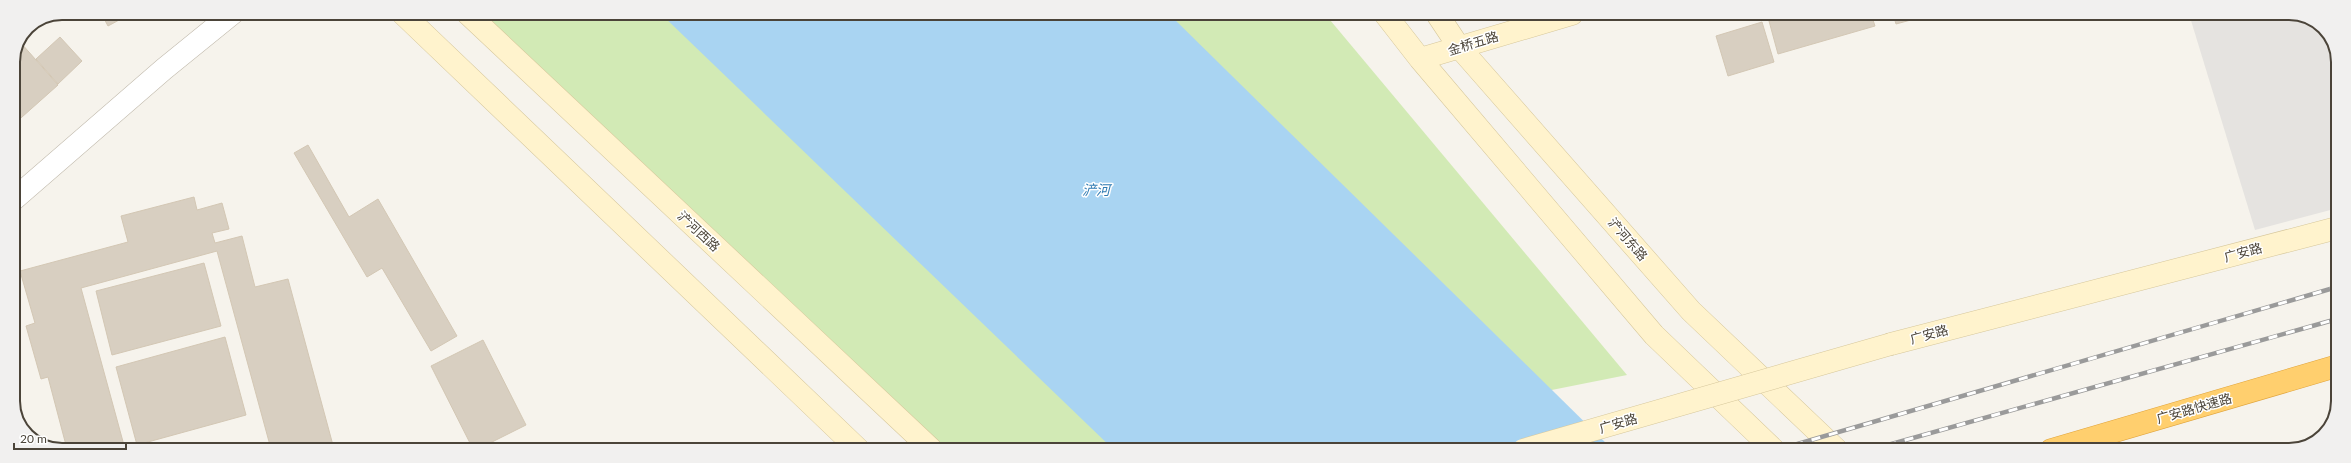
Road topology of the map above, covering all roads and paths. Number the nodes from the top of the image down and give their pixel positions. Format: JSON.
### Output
{"nodes":[{"id":1,"x":224,"y":20,"type":"edge"},
{"id":2,"x":409,"y":20,"type":"edge"},
{"id":3,"x":474,"y":20,"type":"edge"},
{"id":4,"x":1390,"y":20,"type":"edge"},
{"id":5,"x":1441,"y":20,"type":"edge"},
{"id":6,"x":1551,"y":20,"type":"edge"},
{"id":7,"x":1459,"y":47,"type":"junction"},
{"id":8,"x":1420,"y":59,"type":"junction"},
{"id":9,"x":20,"y":194,"type":"edge"},
{"id":10,"x":2331,"y":230,"type":"edge"},
{"id":11,"x":2331,"y":368,"type":"edge"},
{"id":12,"x":852,"y":443,"type":"edge"},
{"id":13,"x":925,"y":443,"type":"edge"},
{"id":14,"x":1547,"y":443,"type":"edge"},
{"id":15,"x":1767,"y":443,"type":"edge"},
{"id":16,"x":1830,"y":443,"type":"edge"},
{"id":17,"x":2075,"y":443,"type":"edge"}],
"edges":[{"from":1,"to":9,"type":"street"},
{"from":2,"to":12,"type":"main road"},
{"from":3,"to":13,"type":"main road","name":"浐河西路"},
{"from":4,"to":8,"type":"main road"},
{"from":5,"to":7,"type":"main road","name":"浐河东路"},
{"from":6,"to":7,"type":"main road","name":"金桥五路"},
{"from":7,"to":8,"type":"main road","name":"金桥五路"},
{"from":7,"to":16,"type":"main road","name":"浐河东路"},
{"from":8,"to":15,"type":"main road"},
{"from":10,"to":14,"type":"main road","name":"广安路","bridge":true},
{"from":11,"to":17,"type":"highway","name":"广安路快速路"}]}
